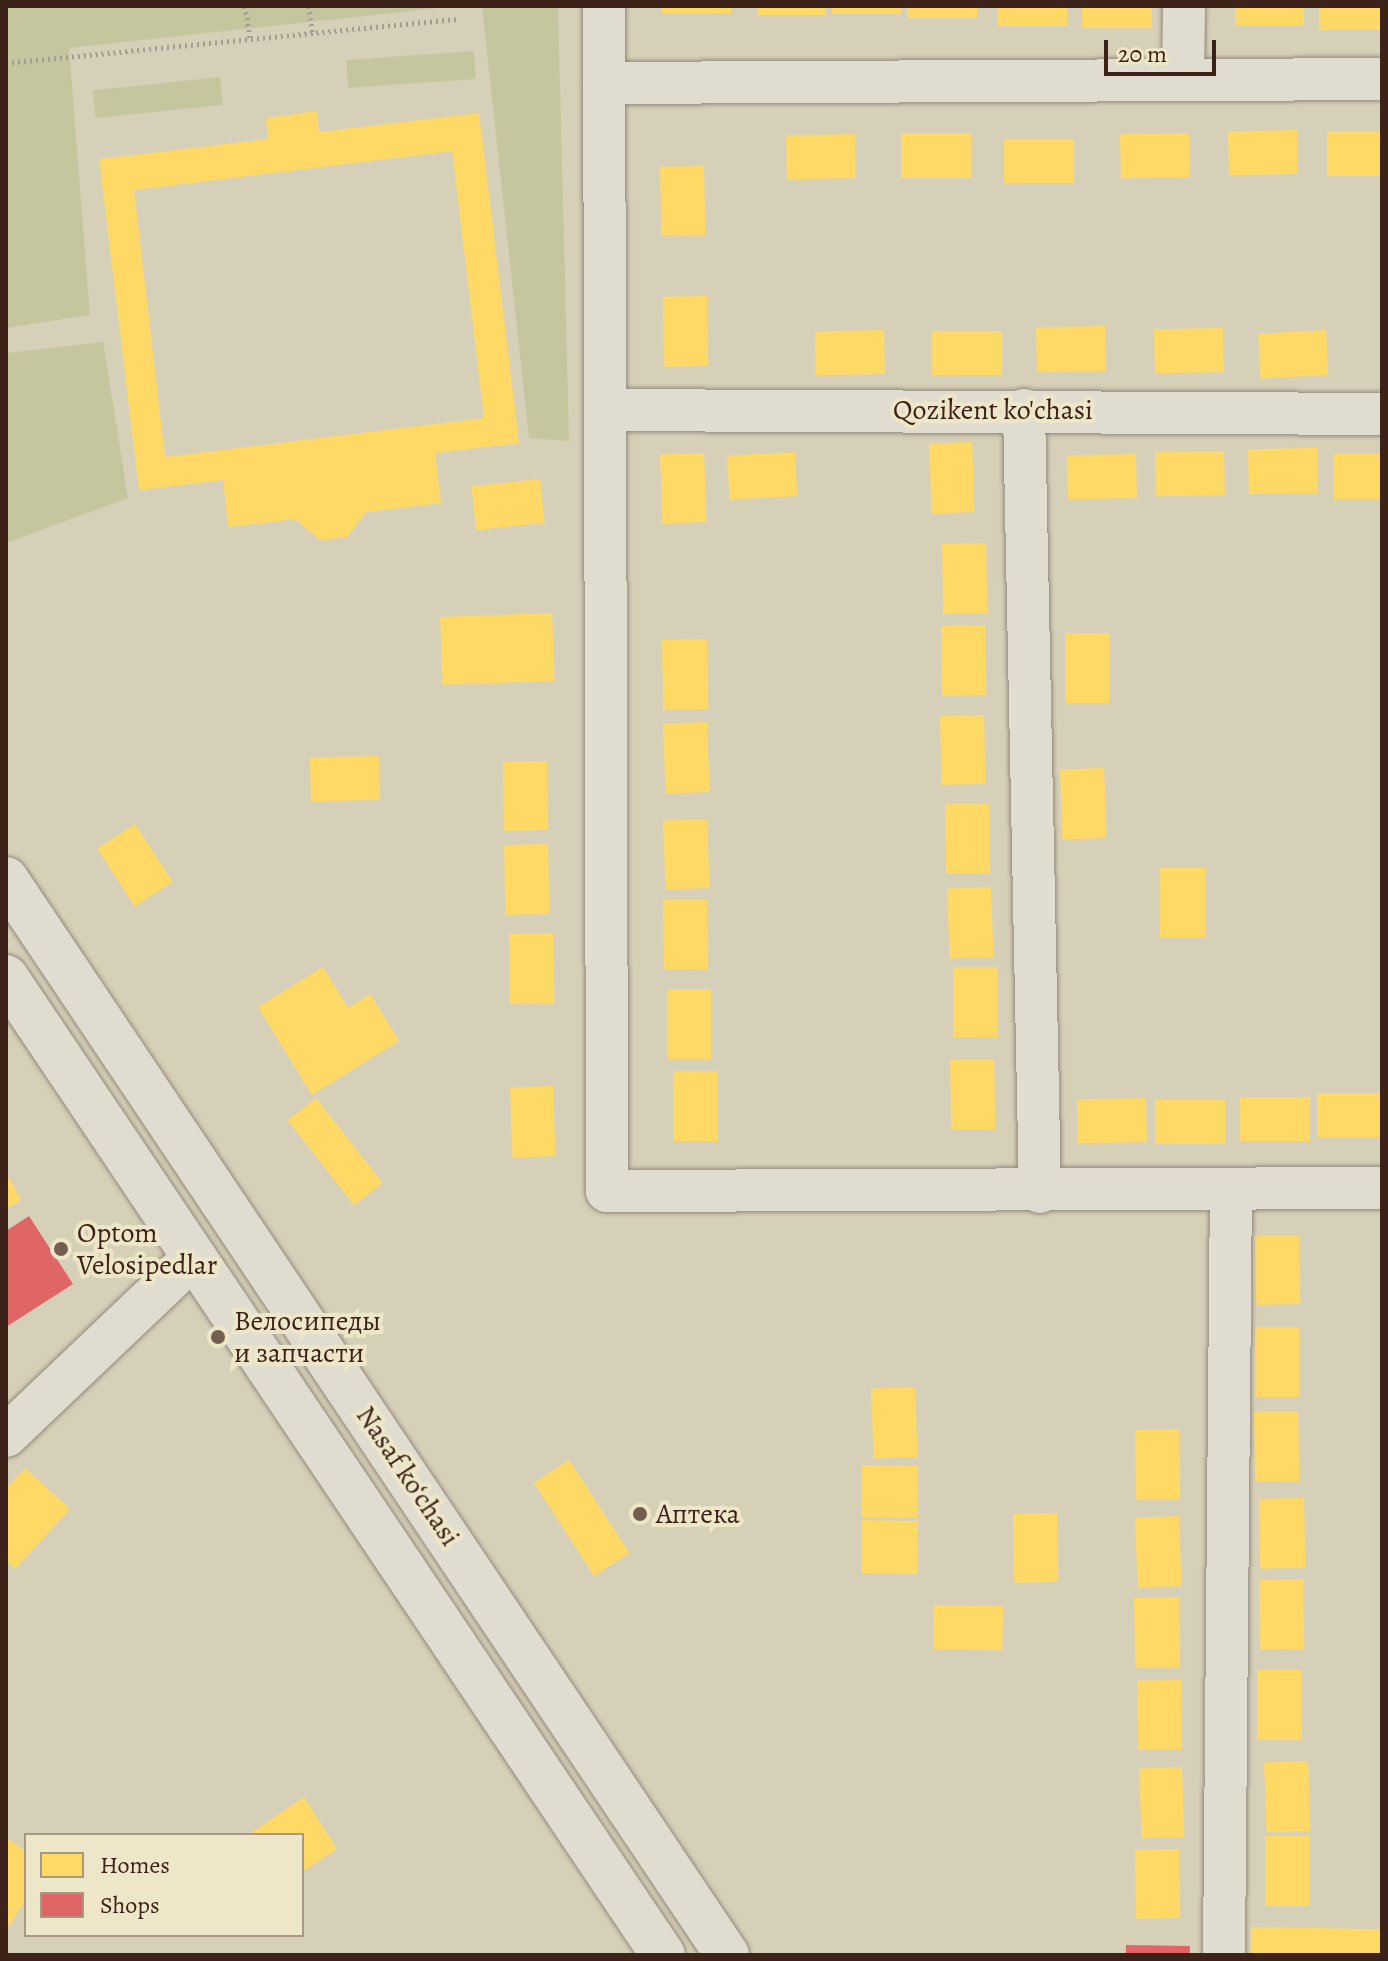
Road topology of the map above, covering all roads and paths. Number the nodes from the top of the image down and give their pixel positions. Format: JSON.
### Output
{"nodes":[{"id":1,"x":245,"y":6,"type":"edge"},
{"id":2,"x":309,"y":6,"type":"edge"},
{"id":3,"x":604,"y":6,"type":"edge"},
{"id":4,"x":1184,"y":6,"type":"edge"},
{"id":5,"x":456,"y":19,"type":"dead end"},
{"id":6,"x":312,"y":32,"type":"junction"},
{"id":7,"x":250,"y":38,"type":"junction"},
{"id":8,"x":6,"y":63,"type":"edge"},
{"id":9,"x":1183,"y":79,"type":"junction"},
{"id":10,"x":1382,"y":79,"type":"edge"},
{"id":11,"x":604,"y":83,"type":"junction"},
{"id":12,"x":605,"y":410,"type":"junction"},
{"id":13,"x":1024,"y":410,"type":"junction"},
{"id":14,"x":1382,"y":414,"type":"edge"},
{"id":15,"x":6,"y":879,"type":"edge"},
{"id":16,"x":6,"y":977,"type":"edge"},
{"id":17,"x":1382,"y":1188,"type":"edge"},
{"id":18,"x":1231,"y":1191,"type":"junction"},
{"id":19,"x":1040,"y":1192,"type":"junction"},
{"id":20,"x":194,"y":1257,"type":"junction"},
{"id":21,"x":6,"y":1436,"type":"edge"},
{"id":22,"x":663,"y":1955,"type":"edge"},
{"id":23,"x":727,"y":1955,"type":"edge"},
{"id":24,"x":1224,"y":1955,"type":"edge"}],
"edges":[{"from":1,"to":7,"type":"path"},
{"from":2,"to":6,"type":"path"},
{"from":3,"to":11,"type":"street"},
{"from":4,"to":9,"type":"street"},
{"from":5,"to":6,"type":"path"},
{"from":6,"to":7,"type":"path"},
{"from":7,"to":8,"type":"path"},
{"from":9,"to":10,"type":"street"},
{"from":9,"to":11,"type":"street"},
{"from":11,"to":12,"type":"street"},
{"from":12,"to":13,"type":"street","name":"Qozikent ko'chasi"},
{"from":12,"to":19,"type":"street"},
{"from":13,"to":14,"type":"street","name":"Qozikent ko'chasi"},
{"from":13,"to":19,"type":"street"},
{"from":15,"to":23,"type":"main road","name":"Nasaf ko‘chasi"},
{"from":16,"to":20,"type":"main road","name":"Nasaf ko‘chasi"},
{"from":17,"to":18,"type":"street"},
{"from":18,"to":19,"type":"street"},
{"from":18,"to":24,"type":"street"},
{"from":20,"to":21,"type":"street"},
{"from":20,"to":22,"type":"main road","name":"Nasaf ko‘chasi"}]}
